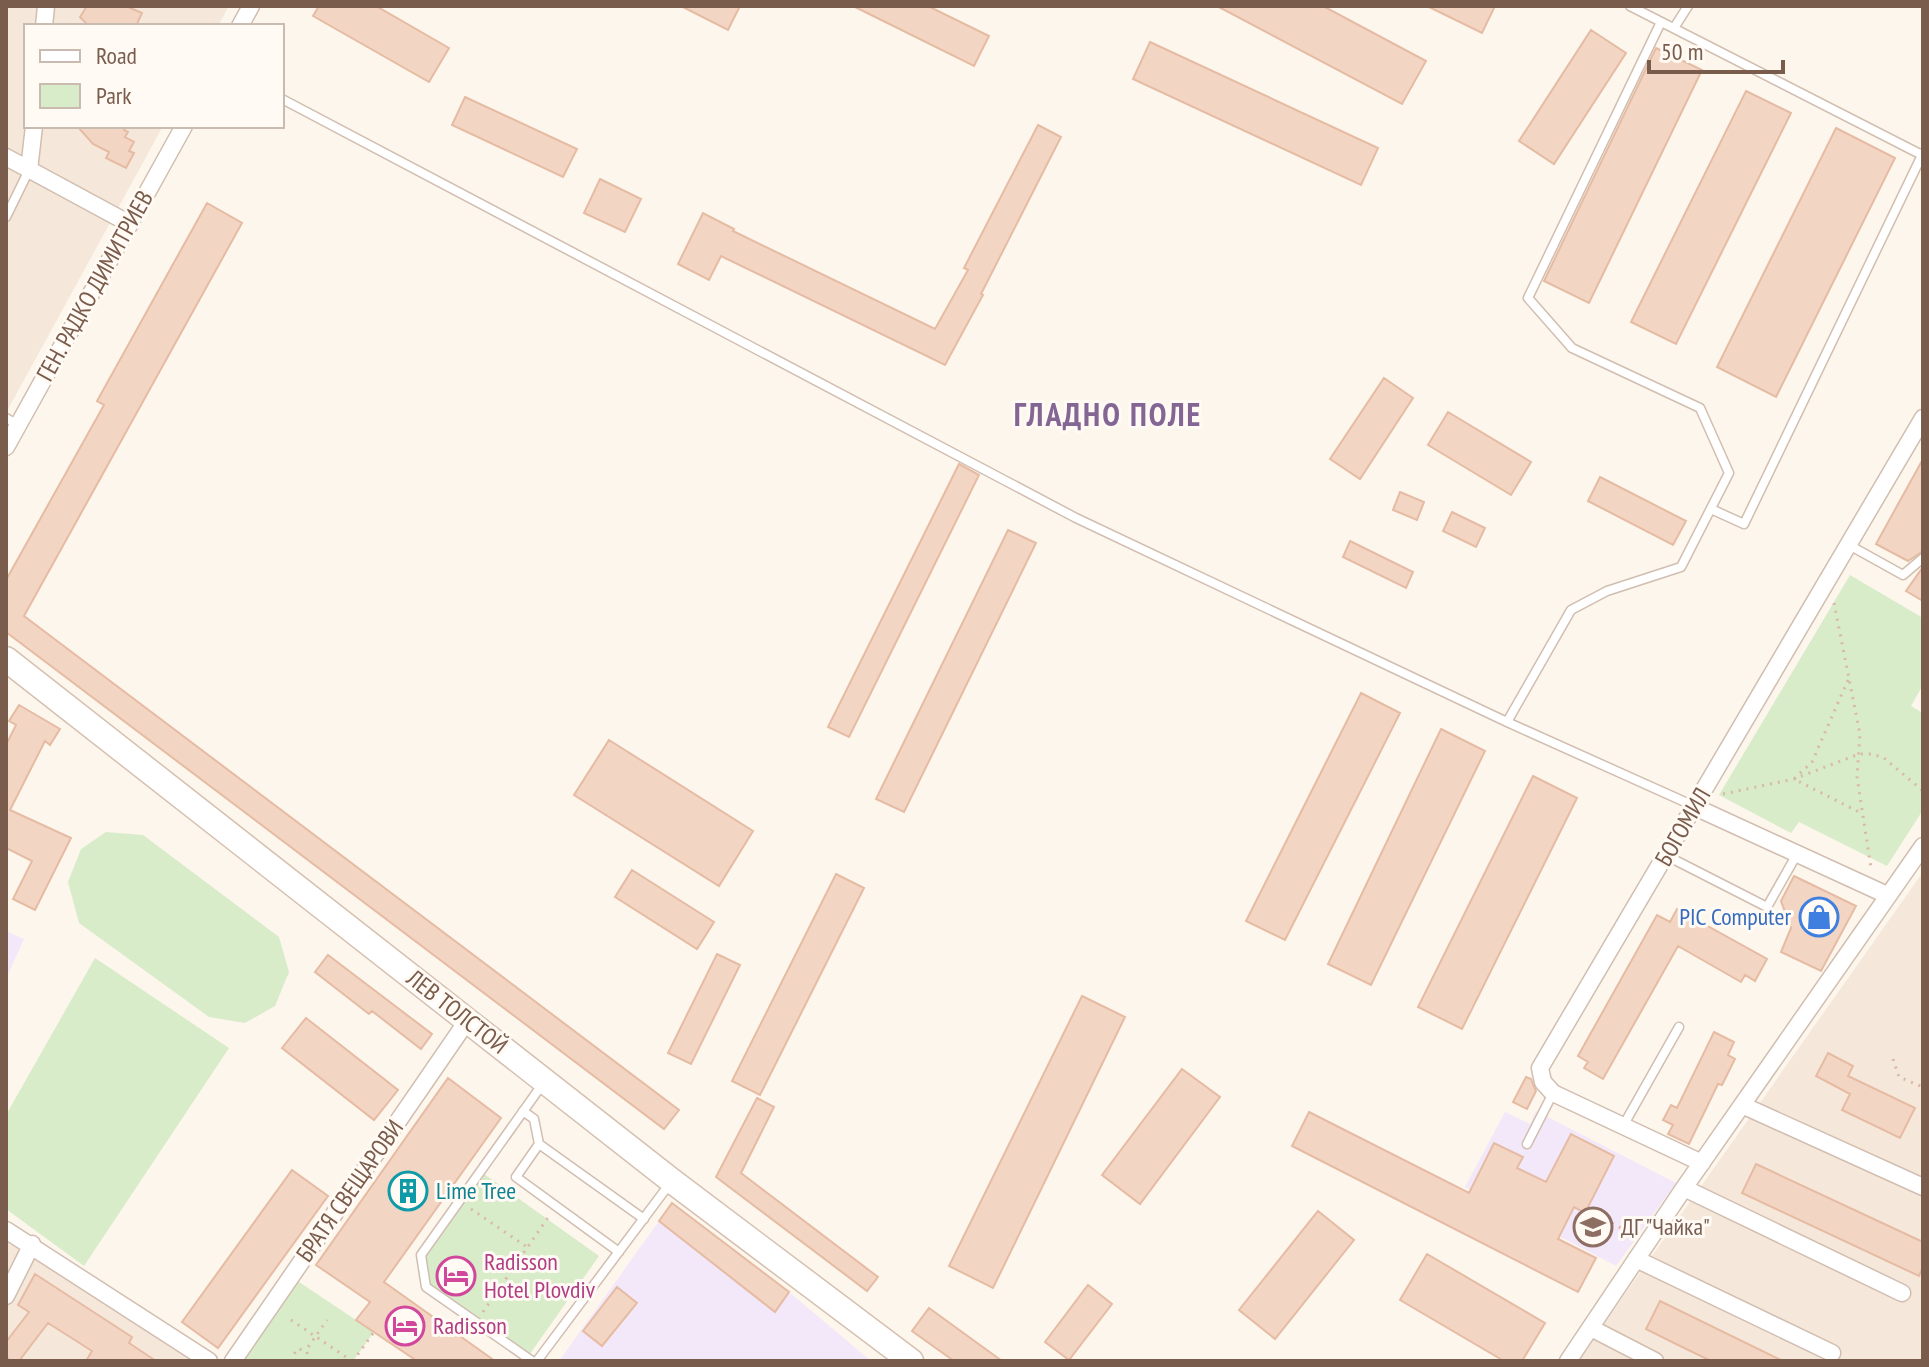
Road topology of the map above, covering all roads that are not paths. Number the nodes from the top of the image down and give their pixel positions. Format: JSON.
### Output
{"nodes":[{"id":1,"x":1630,"y":6,"type":"edge"},
{"id":2,"x":1688,"y":6,"type":"edge"},
{"id":3,"x":1661,"y":22,"type":"junction"},
{"id":4,"x":1674,"y":28,"type":"junction"},
{"id":5,"x":284,"y":100,"type":"edge"},
{"id":6,"x":34,"y":128,"type":"edge"},
{"id":7,"x":183,"y":128,"type":"edge"},
{"id":8,"x":1922,"y":154,"type":"edge"},
{"id":9,"x":6,"y":157,"type":"edge"},
{"id":10,"x":29,"y":170,"type":"junction"},
{"id":11,"x":6,"y":217,"type":"edge"},
{"id":12,"x":130,"y":224,"type":"junction"},
{"id":13,"x":1923,"y":418,"type":"edge"},
{"id":14,"x":12,"y":422,"type":"edge"},
{"id":15,"x":6,"y":447,"type":"edge"},
{"id":16,"x":1711,"y":509,"type":"junction"},
{"id":17,"x":1848,"y":545,"type":"junction"},
{"id":18,"x":1923,"y":558,"type":"edge"},
{"id":19,"x":6,"y":659,"type":"edge"},
{"id":20,"x":1507,"y":722,"type":"junction"},
{"id":21,"x":1703,"y":810,"type":"junction"},
{"id":22,"x":1923,"y":846,"type":"edge"},
{"id":23,"x":1797,"y":854,"type":"junction"},
{"id":24,"x":1667,"y":856,"type":"junction"},
{"id":25,"x":1880,"y":891,"type":"junction"},
{"id":26,"x":467,"y":1021,"type":"junction"},
{"id":27,"x":1679,"y":1027,"type":"dead end"},
{"id":28,"x":544,"y":1081,"type":"junction"},
{"id":29,"x":1553,"y":1093,"type":"junction"},
{"id":30,"x":1742,"y":1105,"type":"junction"},
{"id":31,"x":523,"y":1111,"type":"junction"},
{"id":32,"x":1623,"y":1126,"type":"junction"},
{"id":33,"x":539,"y":1144,"type":"junction"},
{"id":34,"x":1527,"y":1144,"type":"dead end"},
{"id":35,"x":1702,"y":1163,"type":"junction"},
{"id":36,"x":672,"y":1181,"type":"junction"},
{"id":37,"x":1923,"y":1187,"type":"edge"},
{"id":38,"x":1684,"y":1188,"type":"junction"},
{"id":39,"x":644,"y":1219,"type":"junction"},
{"id":40,"x":6,"y":1230,"type":"edge"},
{"id":41,"x":32,"y":1244,"type":"junction"},
{"id":42,"x":619,"y":1252,"type":"junction"},
{"id":43,"x":1636,"y":1259,"type":"junction"},
{"id":44,"x":1902,"y":1293,"type":"dead end"},
{"id":45,"x":6,"y":1296,"type":"edge"},
{"id":46,"x":1591,"y":1328,"type":"junction"},
{"id":47,"x":1832,"y":1353,"type":"dead end"},
{"id":48,"x":209,"y":1361,"type":"edge"},
{"id":49,"x":233,"y":1361,"type":"edge"},
{"id":50,"x":534,"y":1361,"type":"edge"},
{"id":51,"x":911,"y":1361,"type":"edge"},
{"id":52,"x":1568,"y":1361,"type":"edge"},
{"id":53,"x":1655,"y":1361,"type":"edge"}],
"edges":[{"from":1,"to":3,"type":"lane"},
{"from":2,"to":4,"type":"lane"},
{"from":3,"to":4,"type":"lane"},
{"from":3,"to":16,"type":"lane"},
{"from":4,"to":8,"type":"lane"},
{"from":5,"to":20,"type":"lane"},
{"from":6,"to":10,"type":"street"},
{"from":7,"to":12,"type":"street","name":"ГЕН. РАДКО ДИМИТРИЕВ"},
{"from":8,"to":16,"type":"lane"},
{"from":9,"to":10,"type":"street"},
{"from":10,"to":11,"type":"lane"},
{"from":10,"to":12,"type":"street"},
{"from":12,"to":14,"type":"street","name":"ГЕН. РАДКО ДИМИТРИЕВ"},
{"from":13,"to":17,"type":"street","name":"БОГОМИЛ"},
{"from":14,"to":15,"type":"street","name":"ГЕН. РАДКО ДИМИТРИЕВ"},
{"from":16,"to":20,"type":"lane"},
{"from":17,"to":18,"type":"lane"},
{"from":17,"to":21,"type":"street","name":"БОГОМИЛ"},
{"from":19,"to":26,"type":"street","name":"ЛЕВ ТОЛСТОЙ"},
{"from":20,"to":21,"type":"lane"},
{"from":21,"to":23,"type":"street"},
{"from":21,"to":24,"type":"street","name":"БОГОМИЛ"},
{"from":22,"to":25,"type":"street"},
{"from":23,"to":24,"type":"lane"},
{"from":23,"to":25,"type":"street"},
{"from":24,"to":29,"type":"street","name":"БОГОМИЛ"},
{"from":25,"to":30,"type":"street"},
{"from":26,"to":28,"type":"street","name":"ЛЕВ ТОЛСТОЙ"},
{"from":26,"to":49,"type":"street","name":"БРАТЯ СВЕЩАРОВИ"},
{"from":27,"to":32,"type":"lane"},
{"from":28,"to":31,"type":"lane"},
{"from":28,"to":36,"type":"street","name":"ЛЕВ ТОЛСТОЙ"},
{"from":29,"to":32,"type":"street"},
{"from":29,"to":34,"type":"lane"},
{"from":30,"to":35,"type":"street"},
{"from":30,"to":37,"type":"street"},
{"from":31,"to":33,"type":"lane"},
{"from":31,"to":50,"type":"lane"},
{"from":32,"to":35,"type":"street"},
{"from":33,"to":39,"type":"lane"},
{"from":33,"to":42,"type":"lane"},
{"from":35,"to":38,"type":"street"},
{"from":36,"to":39,"type":"lane"},
{"from":36,"to":51,"type":"street","name":"ЛЕВ ТОЛСТОЙ"},
{"from":38,"to":43,"type":"street"},
{"from":38,"to":44,"type":"street"},
{"from":39,"to":42,"type":"lane"},
{"from":40,"to":41,"type":"street"},
{"from":41,"to":45,"type":"street"},
{"from":41,"to":48,"type":"street"},
{"from":42,"to":50,"type":"lane"},
{"from":43,"to":46,"type":"street"},
{"from":43,"to":47,"type":"street"},
{"from":46,"to":52,"type":"street"},
{"from":46,"to":53,"type":"street"}]}
